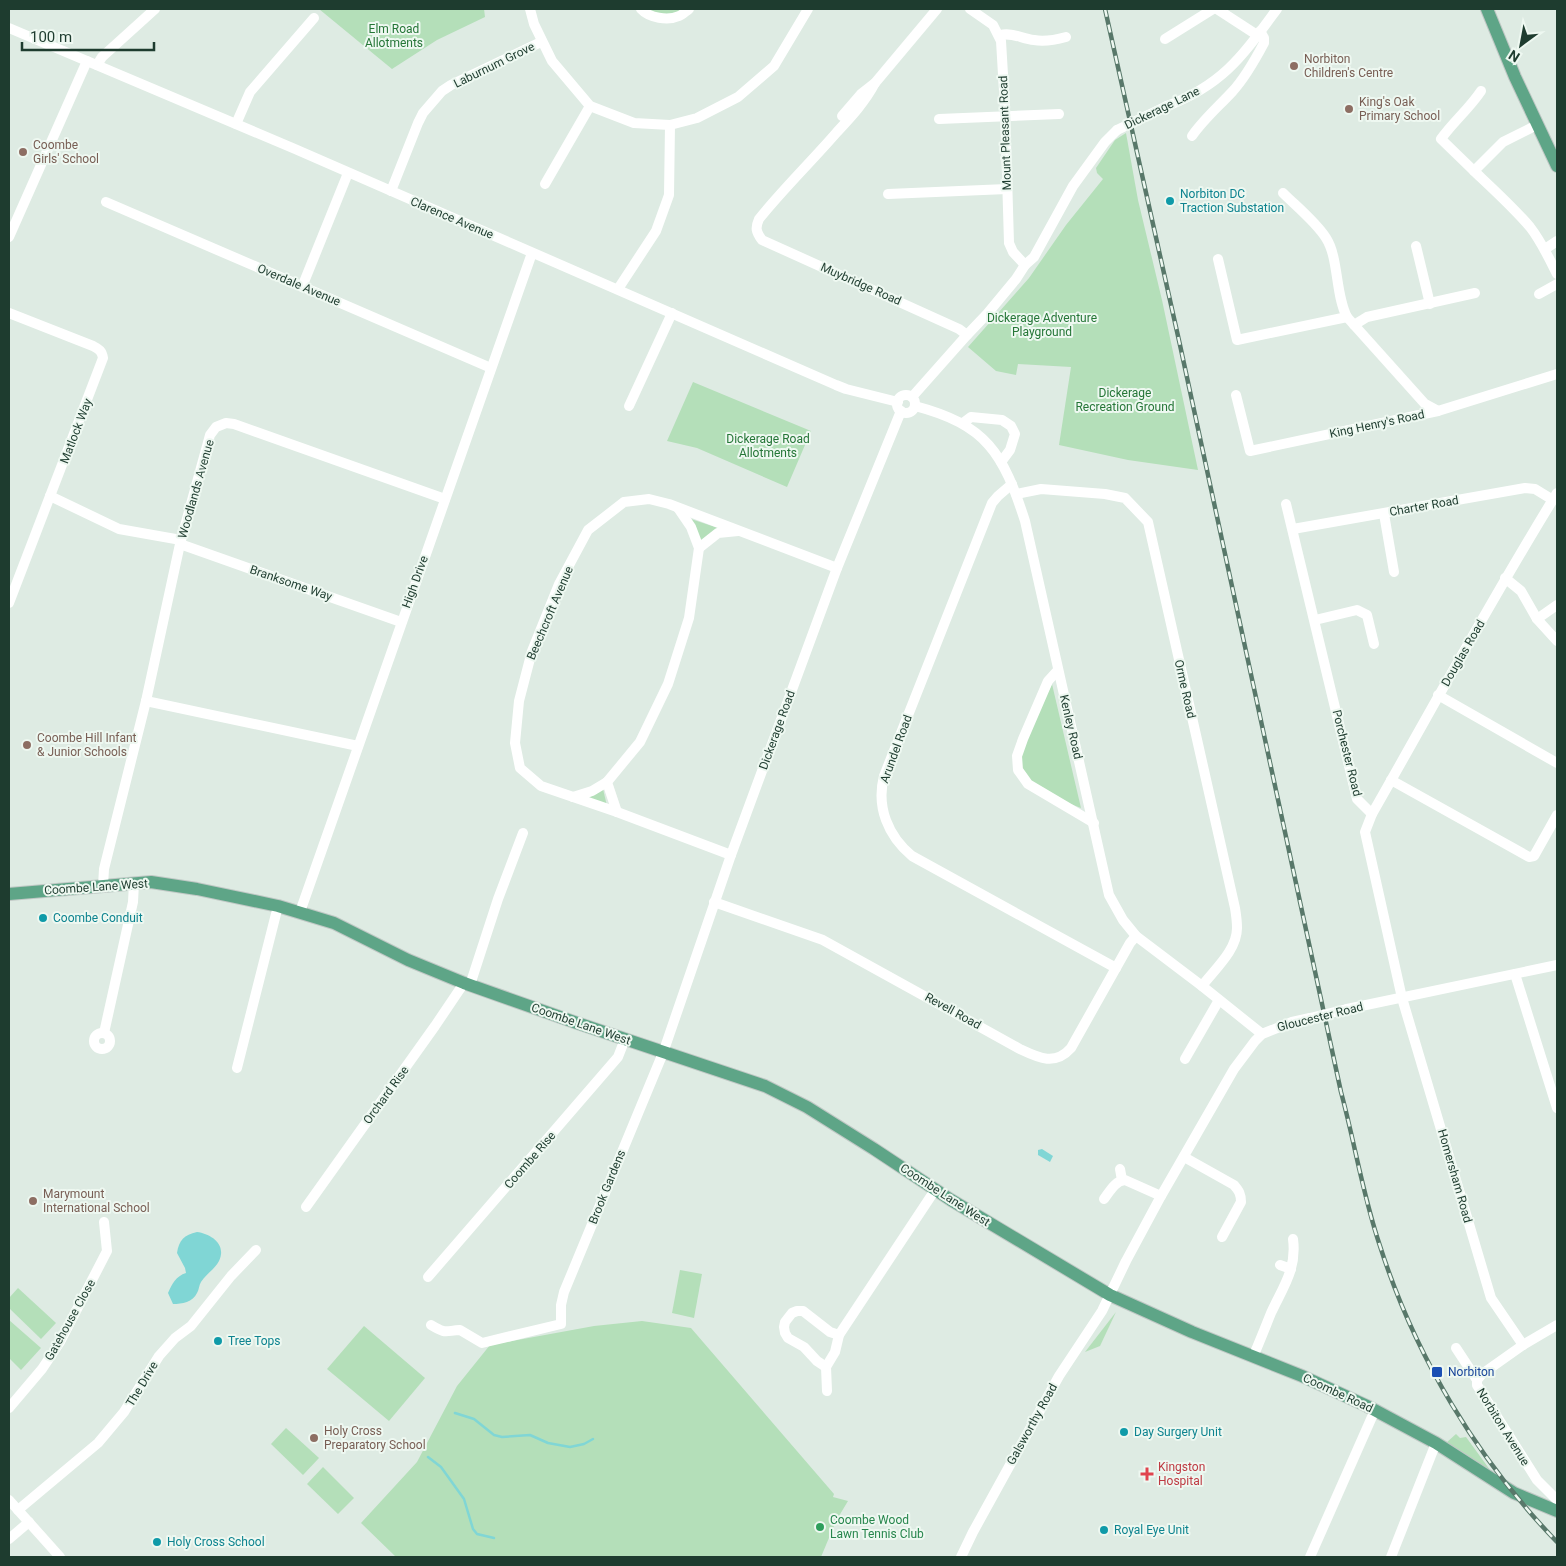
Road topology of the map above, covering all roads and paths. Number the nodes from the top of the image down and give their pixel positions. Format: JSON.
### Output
{"nodes":[{"id":1,"x":155,"y":9,"type":"edge"},
{"id":2,"x":530,"y":9,"type":"edge"},
{"id":3,"x":641,"y":9,"type":"edge"},
{"id":4,"x":689,"y":9,"type":"edge"},
{"id":5,"x":808,"y":9,"type":"edge"},
{"id":6,"x":937,"y":9,"type":"edge"},
{"id":7,"x":970,"y":9,"type":"edge"},
{"id":8,"x":1212,"y":9,"type":"edge"},
{"id":9,"x":1217,"y":9,"type":"edge"},
{"id":10,"x":1277,"y":9,"type":"edge"},
{"id":11,"x":1487,"y":9,"type":"edge"},
{"id":12,"x":314,"y":18,"type":"dead end"},
{"id":13,"x":9,"y":28,"type":"edge"},
{"id":14,"x":1259,"y":33,"type":"junction"},
{"id":15,"x":1000,"y":35,"type":"junction"},
{"id":16,"x":1066,"y":37,"type":"dead end"},
{"id":17,"x":1165,"y":39,"type":"dead end"},
{"id":18,"x":541,"y":42,"type":"junction"},
{"id":19,"x":87,"y":60,"type":"junction"},
{"id":20,"x":97,"y":65,"type":"junction"},
{"id":21,"x":1481,"y":91,"type":"dead end"},
{"id":22,"x":590,"y":106,"type":"junction"},
{"id":23,"x":1059,"y":114,"type":"dead end"},
{"id":24,"x":1006,"y":116,"type":"junction"},
{"id":25,"x":939,"y":119,"type":"dead end"},
{"id":26,"x":236,"y":124,"type":"junction"},
{"id":27,"x":670,"y":125,"type":"junction"},
{"id":28,"x":1537,"y":125,"type":"junction"},
{"id":29,"x":1192,"y":136,"type":"dead end"},
{"id":30,"x":1557,"y":166,"type":"edge"},
{"id":31,"x":1474,"y":171,"type":"junction"},
{"id":32,"x":348,"y":173,"type":"junction"},
{"id":33,"x":545,"y":184,"type":"dead end"},
{"id":34,"x":1007,"y":189,"type":"junction"},
{"id":35,"x":391,"y":191,"type":"junction"},
{"id":36,"x":1283,"y":193,"type":"dead end"},
{"id":37,"x":888,"y":194,"type":"dead end"},
{"id":38,"x":106,"y":202,"type":"dead end"},
{"id":39,"x":9,"y":237,"type":"edge"},
{"id":40,"x":1557,"y":241,"type":"edge"},
{"id":41,"x":1416,"y":246,"type":"dead end"},
{"id":42,"x":1545,"y":248,"type":"junction"},
{"id":43,"x":532,"y":253,"type":"junction"},
{"id":44,"x":1218,"y":259,"type":"dead end"},
{"id":45,"x":1025,"y":265,"type":"junction"},
{"id":46,"x":1557,"y":274,"type":"edge"},
{"id":47,"x":1557,"y":284,"type":"edge"},
{"id":48,"x":302,"y":287,"type":"junction"},
{"id":49,"x":618,"y":289,"type":"junction"},
{"id":50,"x":1475,"y":293,"type":"dead end"},
{"id":51,"x":1540,"y":294,"type":"dead end"},
{"id":52,"x":1430,"y":304,"type":"junction"},
{"id":53,"x":9,"y":313,"type":"edge"},
{"id":54,"x":672,"y":313,"type":"junction"},
{"id":55,"x":1350,"y":321,"type":"junction"},
{"id":56,"x":967,"y":335,"type":"junction"},
{"id":57,"x":491,"y":368,"type":"junction"},
{"id":58,"x":1557,"y":374,"type":"edge"},
{"id":59,"x":1236,"y":396,"type":"dead end"},
{"id":60,"x":913,"y":402,"type":"junction"},
{"id":61,"x":629,"y":406,"type":"dead end"},
{"id":62,"x":899,"y":406,"type":"junction"},
{"id":63,"x":1438,"y":411,"type":"junction"},
{"id":64,"x":962,"y":423,"type":"junction"},
{"id":65,"x":1001,"y":462,"type":"junction"},
{"id":66,"x":1012,"y":484,"type":"junction"},
{"id":67,"x":1016,"y":494,"type":"junction"},
{"id":68,"x":50,"y":496,"type":"junction"},
{"id":69,"x":1555,"y":496,"type":"edge"},
{"id":70,"x":445,"y":499,"type":"junction"},
{"id":71,"x":1286,"y":504,"type":"dead end"},
{"id":72,"x":678,"y":508,"type":"junction"},
{"id":73,"x":1384,"y":514,"type":"junction"},
{"id":74,"x":740,"y":530,"type":"junction"},
{"id":75,"x":1293,"y":530,"type":"junction"},
{"id":76,"x":181,"y":542,"type":"junction"},
{"id":77,"x":699,"y":548,"type":"junction"},
{"id":78,"x":837,"y":568,"type":"junction"},
{"id":79,"x":1394,"y":572,"type":"dead end"},
{"id":80,"x":1505,"y":578,"type":"junction"},
{"id":81,"x":9,"y":603,"type":"edge"},
{"id":82,"x":1557,"y":605,"type":"edge"},
{"id":83,"x":1537,"y":619,"type":"junction"},
{"id":84,"x":1314,"y":620,"type":"junction"},
{"id":85,"x":401,"y":622,"type":"junction"},
{"id":86,"x":1557,"y":641,"type":"edge"},
{"id":87,"x":1374,"y":644,"type":"dead end"},
{"id":88,"x":1058,"y":670,"type":"junction"},
{"id":89,"x":1438,"y":695,"type":"junction"},
{"id":90,"x":146,"y":701,"type":"junction"},
{"id":91,"x":358,"y":746,"type":"junction"},
{"id":92,"x":1557,"y":763,"type":"edge"},
{"id":93,"x":1391,"y":780,"type":"junction"},
{"id":94,"x":606,"y":782,"type":"junction"},
{"id":95,"x":572,"y":797,"type":"junction"},
{"id":96,"x":617,"y":812,"type":"junction"},
{"id":97,"x":1372,"y":814,"type":"junction"},
{"id":98,"x":1557,"y":815,"type":"edge"},
{"id":99,"x":1094,"y":823,"type":"junction"},
{"id":100,"x":523,"y":833,"type":"dead end"},
{"id":101,"x":731,"y":855,"type":"junction"},
{"id":102,"x":134,"y":883,"type":"junction"},
{"id":103,"x":104,"y":886,"type":"junction"},
{"id":104,"x":9,"y":894,"type":"edge"},
{"id":105,"x":714,"y":902,"type":"junction"},
{"id":106,"x":278,"y":906,"type":"junction"},
{"id":107,"x":300,"y":912,"type":"junction"},
{"id":108,"x":1136,"y":936,"type":"junction"},
{"id":109,"x":1557,"y":965,"type":"edge"},
{"id":110,"x":1116,"y":968,"type":"junction"},
{"id":111,"x":1515,"y":974,"type":"junction"},
{"id":112,"x":467,"y":984,"type":"junction"},
{"id":113,"x":1202,"y":986,"type":"junction"},
{"id":114,"x":1402,"y":998,"type":"junction"},
{"id":115,"x":1219,"y":1000,"type":"junction"},
{"id":116,"x":104,"y":1033,"type":"dead end"},
{"id":117,"x":1262,"y":1034,"type":"junction"},
{"id":118,"x":626,"y":1040,"type":"junction"},
{"id":119,"x":663,"y":1053,"type":"junction"},
{"id":120,"x":1185,"y":1059,"type":"dead end"},
{"id":121,"x":237,"y":1068,"type":"dead end"},
{"id":122,"x":1557,"y":1108,"type":"edge"},
{"id":123,"x":1184,"y":1157,"type":"junction"},
{"id":124,"x":1120,"y":1169,"type":"dead end"},
{"id":125,"x":1122,"y":1180,"type":"junction"},
{"id":126,"x":935,"y":1190,"type":"junction"},
{"id":127,"x":1161,"y":1196,"type":"junction"},
{"id":128,"x":1104,"y":1199,"type":"dead end"},
{"id":129,"x":306,"y":1207,"type":"dead end"},
{"id":130,"x":104,"y":1222,"type":"dead end"},
{"id":131,"x":1222,"y":1237,"type":"dead end"},
{"id":132,"x":1293,"y":1239,"type":"dead end"},
{"id":133,"x":256,"y":1250,"type":"dead end"},
{"id":134,"x":1280,"y":1265,"type":"dead end"},
{"id":135,"x":1291,"y":1269,"type":"junction"},
{"id":136,"x":428,"y":1277,"type":"dead end"},
{"id":137,"x":1110,"y":1295,"type":"junction"},
{"id":138,"x":431,"y":1325,"type":"dead end"},
{"id":139,"x":1557,"y":1325,"type":"edge"},
{"id":140,"x":839,"y":1335,"type":"junction"},
{"id":141,"x":1523,"y":1346,"type":"junction"},
{"id":142,"x":1456,"y":1348,"type":"dead end"},
{"id":143,"x":1253,"y":1357,"type":"junction"},
{"id":144,"x":826,"y":1367,"type":"junction"},
{"id":145,"x":1477,"y":1380,"type":"junction"},
{"id":146,"x":828,"y":1391,"type":"dead end"},
{"id":147,"x":9,"y":1408,"type":"edge"},
{"id":148,"x":1375,"y":1410,"type":"junction"},
{"id":149,"x":1436,"y":1444,"type":"junction"},
{"id":150,"x":9,"y":1500,"type":"edge"},
{"id":151,"x":1557,"y":1500,"type":"edge"},
{"id":152,"x":18,"y":1510,"type":"junction"},
{"id":153,"x":1557,"y":1511,"type":"edge"},
{"id":154,"x":29,"y":1522,"type":"junction"},
{"id":155,"x":9,"y":1539,"type":"edge"},
{"id":156,"x":60,"y":1557,"type":"edge"},
{"id":157,"x":961,"y":1557,"type":"edge"},
{"id":158,"x":1310,"y":1557,"type":"edge"},
{"id":159,"x":1391,"y":1557,"type":"edge"}],
"edges":[{"from":1,"to":20,"type":"street"},
{"from":2,"to":18,"type":"street"},
{"from":3,"to":4,"type":"street"},
{"from":5,"to":27,"type":"street"},
{"from":6,"to":56,"type":"street","name":"Muybridge Road"},
{"from":7,"to":15,"type":"street"},
{"from":8,"to":17,"type":"street"},
{"from":9,"to":14,"type":"street"},
{"from":10,"to":14,"type":"street","name":"Dickerage Lane"},
{"from":11,"to":28,"type":"main road"},
{"from":12,"to":26,"type":"street"},
{"from":13,"to":19,"type":"street","name":"Clarence Avenue"},
{"from":14,"to":29,"type":"street"},
{"from":14,"to":45,"type":"street","name":"Dickerage Lane","bridge":true},
{"from":15,"to":16,"type":"street"},
{"from":15,"to":24,"type":"street","name":"Mount Pleasant Road"},
{"from":18,"to":22,"type":"street"},
{"from":18,"to":35,"type":"street","name":"Laburnum Grove"},
{"from":19,"to":20,"type":"street","name":"Clarence Avenue"},
{"from":19,"to":39,"type":"street"},
{"from":20,"to":26,"type":"street","name":"Clarence Avenue"},
{"from":21,"to":31,"type":"street"},
{"from":22,"to":27,"type":"street"},
{"from":22,"to":33,"type":"street"},
{"from":23,"to":24,"type":"street"},
{"from":24,"to":25,"type":"street"},
{"from":24,"to":34,"type":"street","name":"Mount Pleasant Road"},
{"from":26,"to":32,"type":"street","name":"Clarence Avenue"},
{"from":27,"to":49,"type":"street"},
{"from":28,"to":30,"type":"main road"},
{"from":28,"to":31,"type":"street"},
{"from":31,"to":42,"type":"street"},
{"from":32,"to":35,"type":"street","name":"Clarence Avenue"},
{"from":32,"to":48,"type":"street"},
{"from":34,"to":37,"type":"street"},
{"from":34,"to":45,"type":"street","name":"Mount Pleasant Road"},
{"from":35,"to":43,"type":"street","name":"Clarence Avenue"},
{"from":36,"to":55,"type":"street"},
{"from":38,"to":48,"type":"street","name":"Overdale Avenue"},
{"from":40,"to":42,"type":"street"},
{"from":41,"to":52,"type":"street"},
{"from":42,"to":46,"type":"street"},
{"from":43,"to":49,"type":"street","name":"Clarence Avenue"},
{"from":43,"to":57,"type":"street","name":"High Drive"},
{"from":44,"to":55,"type":"street"},
{"from":45,"to":56,"type":"street"},
{"from":47,"to":51,"type":"street"},
{"from":48,"to":57,"type":"street","name":"Overdale Avenue"},
{"from":49,"to":54,"type":"street","name":"Clarence Avenue"},
{"from":50,"to":52,"type":"street"},
{"from":52,"to":55,"type":"street"},
{"from":53,"to":68,"type":"street","name":"Matlock Way"},
{"from":54,"to":61,"type":"street"},
{"from":54,"to":62,"type":"street","name":"Clarence Avenue"},
{"from":55,"to":63,"type":"street"},
{"from":56,"to":60,"type":"street"},
{"from":57,"to":70,"type":"street","name":"High Drive"},
{"from":58,"to":63,"type":"street","name":"King Henry's Road"},
{"from":59,"to":63,"type":"street","name":"King Henry's Road"},
{"from":60,"to":62,"type":"street"},
{"from":60,"to":62,"type":"street"},
{"from":60,"to":64,"type":"street","name":"Kenley Road"},
{"from":62,"to":78,"type":"street","name":"Dickerage Road"},
{"from":64,"to":65,"type":"street","name":"Kenley Road"},
{"from":64,"to":65,"type":"street"},
{"from":65,"to":66,"type":"street","name":"Kenley Road"},
{"from":66,"to":67,"type":"street","name":"Kenley Road"},
{"from":66,"to":110,"type":"street","name":"Arundel Road"},
{"from":67,"to":88,"type":"street","name":"Kenley Road"},
{"from":67,"to":113,"type":"street","name":"Orme Road"},
{"from":68,"to":76,"type":"street","name":"Branksome Way"},
{"from":68,"to":81,"type":"street","name":"Matlock Way"},
{"from":69,"to":73,"type":"street","name":"Charter Road"},
{"from":69,"to":80,"type":"street","name":"Douglas Road"},
{"from":70,"to":76,"type":"street","name":"Woodlands Avenue"},
{"from":70,"to":85,"type":"street","name":"High Drive"},
{"from":71,"to":75,"type":"street","name":"Porchester Road"},
{"from":72,"to":74,"type":"street","name":"Beechcroft Avenue"},
{"from":72,"to":77,"type":"street"},
{"from":72,"to":95,"type":"street","name":"Beechcroft Avenue"},
{"from":73,"to":75,"type":"street","name":"Charter Road"},
{"from":73,"to":79,"type":"street"},
{"from":74,"to":77,"type":"street"},
{"from":74,"to":78,"type":"street","name":"Beechcroft Avenue"},
{"from":75,"to":84,"type":"street","name":"Porchester Road"},
{"from":76,"to":85,"type":"street","name":"Branksome Way"},
{"from":76,"to":90,"type":"street","name":"Woodlands Avenue"},
{"from":77,"to":94,"type":"street"},
{"from":78,"to":101,"type":"street","name":"Dickerage Road"},
{"from":80,"to":83,"type":"street"},
{"from":80,"to":89,"type":"street","name":"Douglas Road"},
{"from":82,"to":83,"type":"street"},
{"from":83,"to":86,"type":"street"},
{"from":84,"to":87,"type":"street"},
{"from":84,"to":97,"type":"street","name":"Porchester Road"},
{"from":85,"to":91,"type":"street","name":"High Drive"},
{"from":88,"to":99,"type":"street","name":"Kenley Road"},
{"from":88,"to":99,"type":"street"},
{"from":89,"to":92,"type":"street"},
{"from":89,"to":93,"type":"street","name":"Douglas Road"},
{"from":90,"to":91,"type":"street"},
{"from":90,"to":103,"type":"street","name":"Woodlands Avenue"},
{"from":91,"to":107,"type":"street","name":"High Drive"},
{"from":93,"to":97,"type":"street","name":"Douglas Road"},
{"from":93,"to":98,"type":"street"},
{"from":94,"to":95,"type":"street"},
{"from":94,"to":96,"type":"street"},
{"from":95,"to":96,"type":"street","name":"Beechcroft Avenue"},
{"from":96,"to":101,"type":"street","name":"Beechcroft Avenue"},
{"from":97,"to":114,"type":"street"},
{"from":99,"to":108,"type":"street","name":"Kenley Road"},
{"from":100,"to":112,"type":"street","name":"Orchard Rise"},
{"from":101,"to":105,"type":"street","name":"Dickerage Road"},
{"from":102,"to":103,"type":"main road","name":"Coombe Lane West"},
{"from":102,"to":106,"type":"main road","name":"Coombe Lane West"},
{"from":102,"to":116,"type":"street"},
{"from":103,"to":104,"type":"main road","name":"Coombe Lane West"},
{"from":105,"to":110,"type":"street","name":"Revell Road"},
{"from":105,"to":119,"type":"street","name":"Dickerage Road"},
{"from":106,"to":107,"type":"main road","name":"Coombe Lane West"},
{"from":106,"to":121,"type":"street"},
{"from":107,"to":112,"type":"main road","name":"Coombe Lane West"},
{"from":108,"to":110,"type":"street","name":"Revell Road"},
{"from":108,"to":113,"type":"street","name":"Kenley Road"},
{"from":109,"to":111,"type":"street","name":"Gloucester Road"},
{"from":111,"to":114,"type":"street","name":"Gloucester Road"},
{"from":111,"to":122,"type":"street"},
{"from":112,"to":118,"type":"main road","name":"Coombe Lane West"},
{"from":112,"to":129,"type":"street","name":"Orchard Rise"},
{"from":113,"to":115,"type":"street","name":"Kenley Road"},
{"from":114,"to":117,"type":"street","name":"Gloucester Road","bridge":true},
{"from":114,"to":141,"type":"street","name":"Homersham Road"},
{"from":115,"to":117,"type":"street","name":"Kenley Road"},
{"from":115,"to":120,"type":"street"},
{"from":117,"to":123,"type":"street","name":"Gloucester Road"},
{"from":118,"to":119,"type":"main road","name":"Coombe Lane West"},
{"from":118,"to":136,"type":"street","name":"Coombe Rise"},
{"from":119,"to":126,"type":"main road","name":"Coombe Lane West"},
{"from":119,"to":138,"type":"street","name":"Brook Gardens"},
{"from":123,"to":127,"type":"street","name":"Gloucester Road"},
{"from":123,"to":131,"type":"street"},
{"from":124,"to":125,"type":"street"},
{"from":125,"to":127,"type":"street"},
{"from":125,"to":128,"type":"street"},
{"from":126,"to":137,"type":"main road","name":"Coombe Lane West"},
{"from":126,"to":140,"type":"street"},
{"from":127,"to":137,"type":"street","name":"Gloucester Road"},
{"from":130,"to":147,"type":"street","name":"Gatehouse Close"},
{"from":132,"to":135,"type":"street"},
{"from":133,"to":152,"type":"street","name":"The Drive"},
{"from":134,"to":135,"type":"street"},
{"from":135,"to":143,"type":"street"},
{"from":137,"to":143,"type":"main road","name":"Coombe Road"},
{"from":137,"to":157,"type":"street","name":"Galsworthy Road"},
{"from":139,"to":141,"type":"street","name":"Norbiton Avenue"},
{"from":140,"to":144,"type":"street"},
{"from":140,"to":144,"type":"street"},
{"from":141,"to":145,"type":"street","name":"Norbiton Avenue"},
{"from":142,"to":145,"type":"street"},
{"from":143,"to":148,"type":"main road","name":"Coombe Road"},
{"from":144,"to":146,"type":"street"},
{"from":145,"to":151,"type":"street","name":"Norbiton Avenue"},
{"from":148,"to":149,"type":"main road","name":"Coombe Road"},
{"from":148,"to":158,"type":"street"},
{"from":149,"to":153,"type":"main road","name":"Coombe Road"},
{"from":149,"to":159,"type":"street"},
{"from":150,"to":152,"type":"street"},
{"from":152,"to":154,"type":"street"},
{"from":154,"to":155,"type":"street"},
{"from":154,"to":156,"type":"street"}]}
